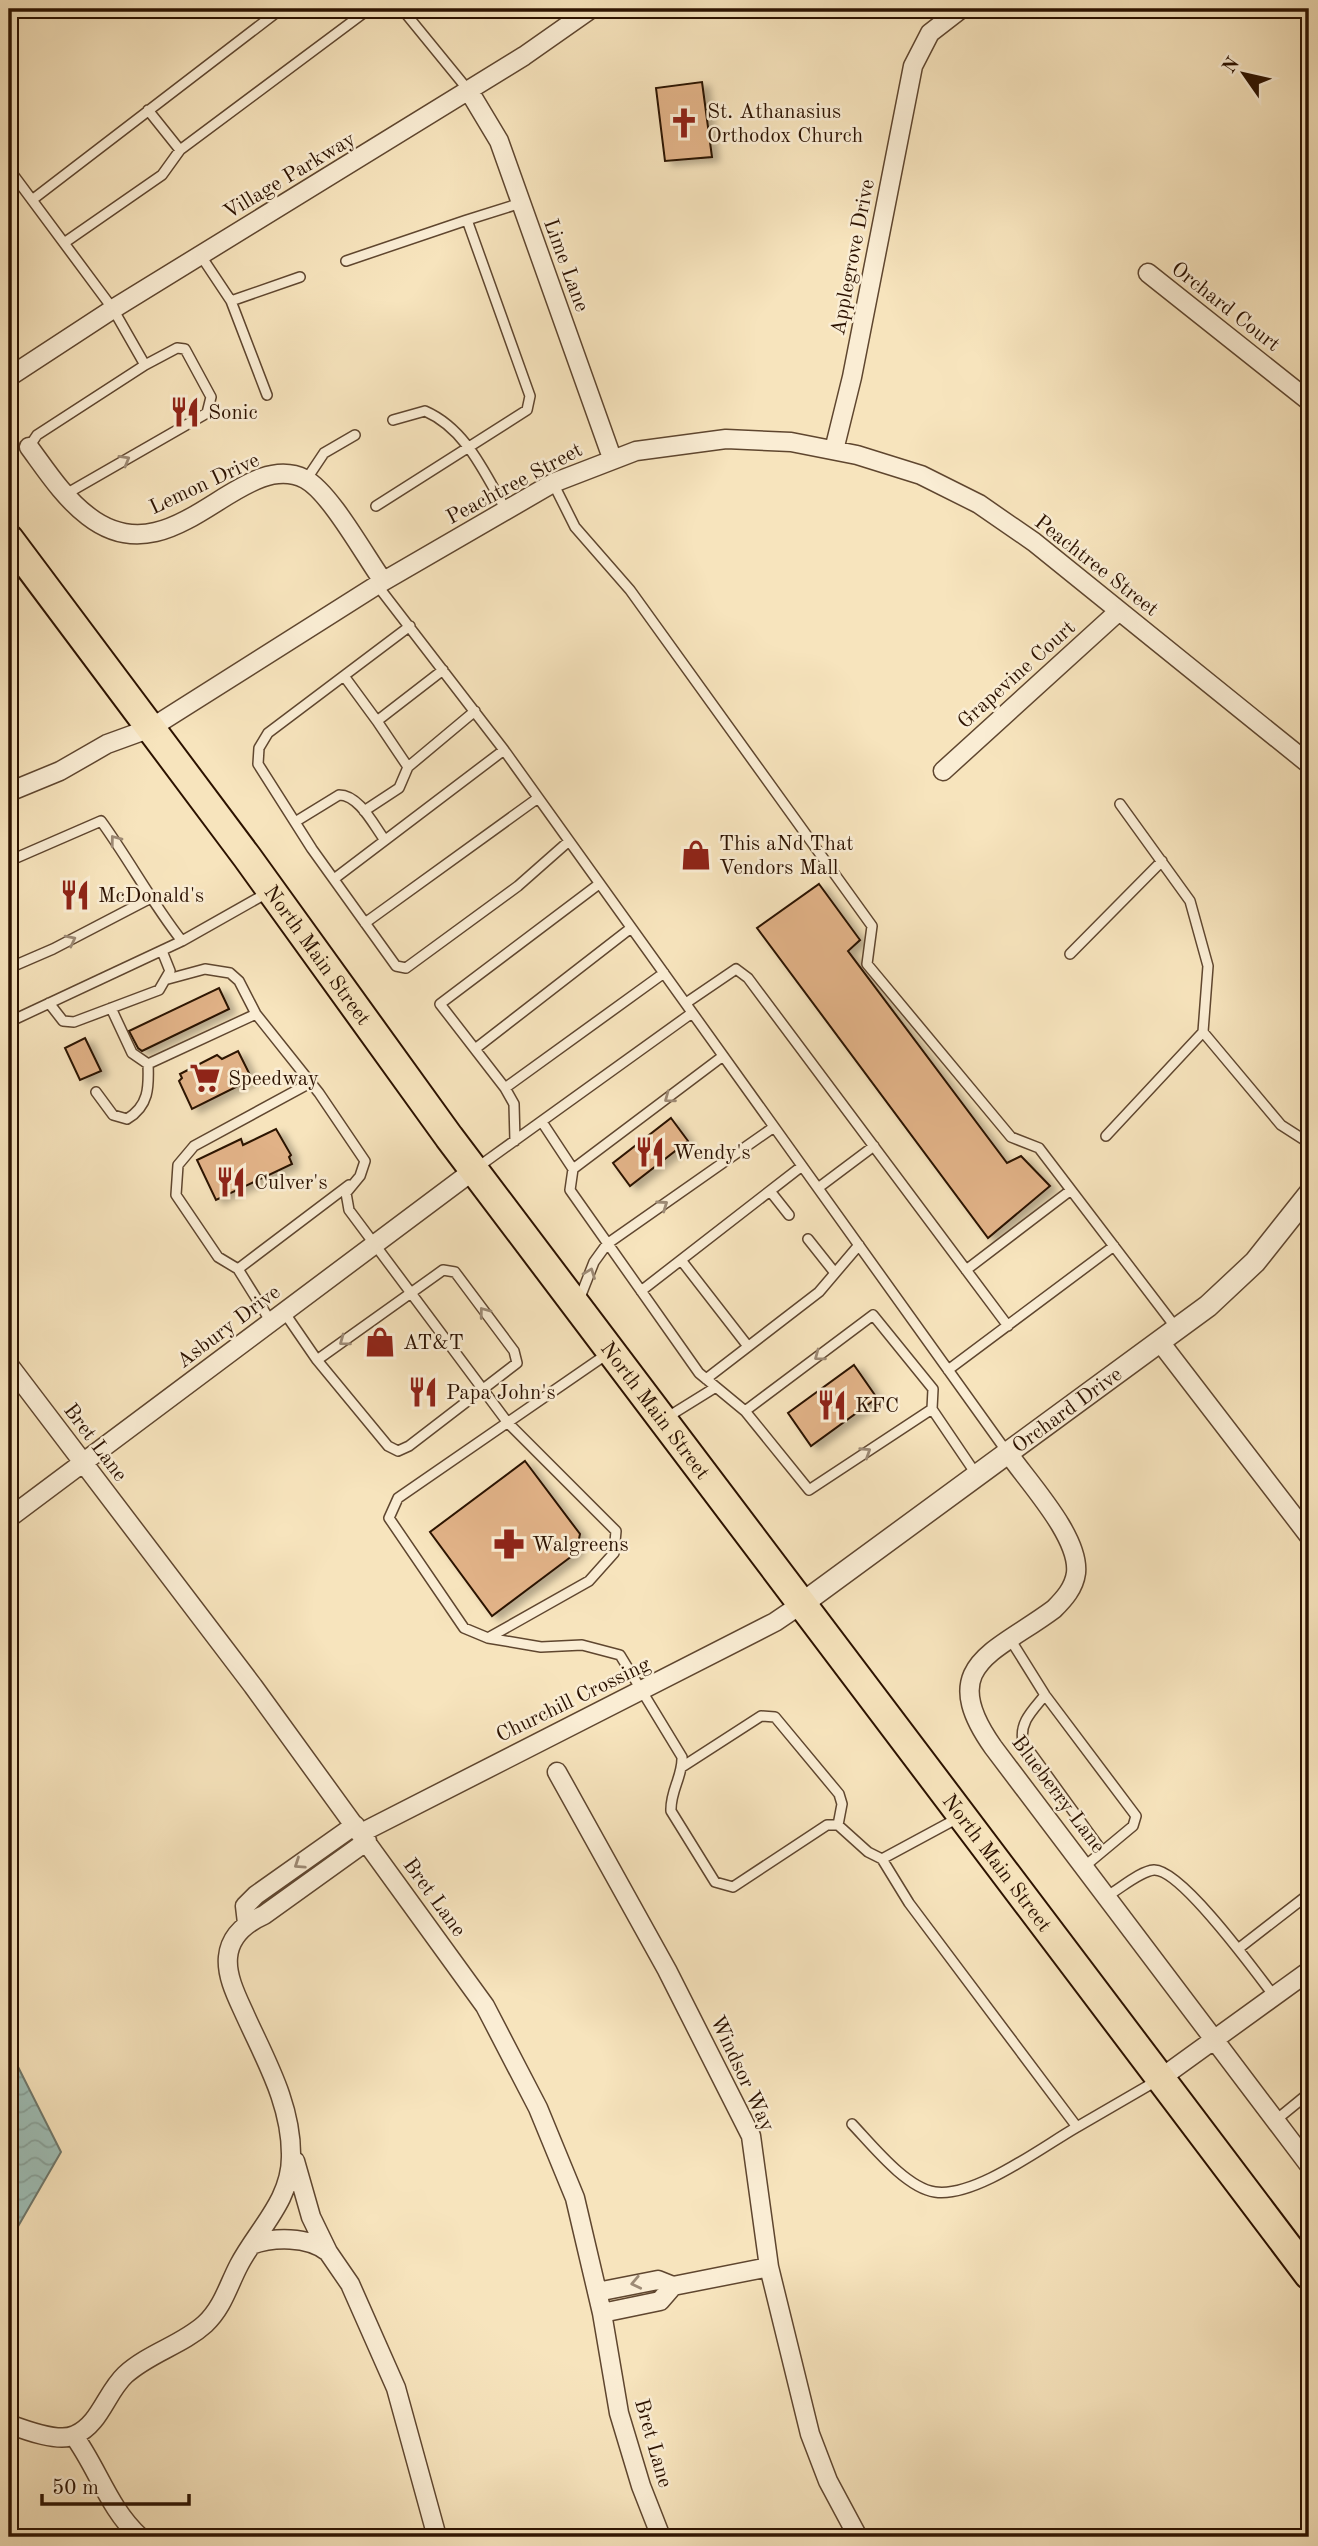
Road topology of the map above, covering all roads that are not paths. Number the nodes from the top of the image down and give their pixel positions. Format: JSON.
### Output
{"nodes":[{"id":1,"x":369,"y":9,"type":"edge"},
{"id":2,"x":402,"y":9,"type":"edge"},
{"id":3,"x":591,"y":9,"type":"edge"},
{"id":4,"x":961,"y":9,"type":"edge"},
{"id":5,"x":278,"y":10,"type":"edge"},
{"id":6,"x":469,"y":91,"type":"junction"},
{"id":7,"x":148,"y":110,"type":"junction"},
{"id":8,"x":180,"y":150,"type":"junction"},
{"id":9,"x":9,"y":169,"type":"edge"},
{"id":10,"x":32,"y":200,"type":"junction"},
{"id":11,"x":521,"y":203,"type":"junction"},
{"id":12,"x":467,"y":220,"type":"junction"},
{"id":13,"x":64,"y":243,"type":"junction"},
{"id":14,"x":201,"y":256,"type":"junction"},
{"id":15,"x":346,"y":261,"type":"dead end"},
{"id":16,"x":1148,"y":273,"type":"dead end"},
{"id":17,"x":300,"y":277,"type":"dead end"},
{"id":18,"x":231,"y":301,"type":"junction"},
{"id":19,"x":113,"y":309,"type":"junction"},
{"id":20,"x":145,"y":365,"type":"junction"},
{"id":21,"x":9,"y":377,"type":"edge"},
{"id":22,"x":267,"y":395,"type":"dead end"},
{"id":23,"x":1309,"y":401,"type":"edge"},
{"id":24,"x":393,"y":420,"type":"dead end"},
{"id":25,"x":355,"y":435,"type":"dead end"},
{"id":26,"x":29,"y":447,"type":"joint"},
{"id":27,"x":469,"y":447,"type":"junction"},
{"id":28,"x":834,"y":450,"type":"junction"},
{"id":29,"x":612,"y":458,"type":"junction"},
{"id":30,"x":306,"y":480,"type":"junction"},
{"id":31,"x":553,"y":483,"type":"junction"},
{"id":32,"x":66,"y":494,"type":"junction"},
{"id":33,"x":376,"y":506,"type":"dead end"},
{"id":34,"x":506,"y":510,"type":"junction"},
{"id":35,"x":9,"y":539,"type":"edge"},
{"id":36,"x":380,"y":583,"type":"junction"},
{"id":37,"x":1119,"y":611,"type":"junction"},
{"id":38,"x":410,"y":626,"type":"junction"},
{"id":39,"x":443,"y":670,"type":"junction"},
{"id":40,"x":344,"y":676,"type":"junction"},
{"id":41,"x":475,"y":711,"type":"junction"},
{"id":42,"x":377,"y":721,"type":"junction"},
{"id":43,"x":151,"y":728,"type":"junction"},
{"id":44,"x":504,"y":750,"type":"junction"},
{"id":45,"x":1309,"y":764,"type":"edge"},
{"id":46,"x":408,"y":766,"type":"junction"},
{"id":47,"x":943,"y":771,"type":"dead end"},
{"id":48,"x":9,"y":792,"type":"edge"},
{"id":49,"x":538,"y":798,"type":"junction"},
{"id":50,"x":1121,"y":804,"type":"dead end"},
{"id":51,"x":364,"y":811,"type":"junction"},
{"id":52,"x":295,"y":822,"type":"junction"},
{"id":53,"x":384,"y":839,"type":"junction"},
{"id":54,"x":569,"y":841,"type":"junction"},
{"id":55,"x":9,"y":861,"type":"edge"},
{"id":56,"x":1161,"y":861,"type":"junction"},
{"id":57,"x":334,"y":879,"type":"junction"},
{"id":58,"x":599,"y":884,"type":"junction"},
{"id":59,"x":271,"y":891,"type":"junction"},
{"id":60,"x":149,"y":899,"type":"junction"},
{"id":61,"x":365,"y":923,"type":"junction"},
{"id":62,"x":631,"y":928,"type":"junction"},
{"id":63,"x":182,"y":941,"type":"junction"},
{"id":64,"x":162,"y":951,"type":"junction"},
{"id":65,"x":1070,"y":954,"type":"dead end"},
{"id":66,"x":9,"y":968,"type":"edge"},
{"id":67,"x":664,"y":973,"type":"junction"},
{"id":68,"x":168,"y":979,"type":"junction"},
{"id":69,"x":49,"y":1003,"type":"junction"},
{"id":70,"x":686,"y":1003,"type":"junction"},
{"id":71,"x":111,"y":1008,"type":"junction"},
{"id":72,"x":692,"y":1013,"type":"junction"},
{"id":73,"x":256,"y":1014,"type":"junction"},
{"id":74,"x":9,"y":1022,"type":"edge"},
{"id":75,"x":1203,"y":1032,"type":"junction"},
{"id":76,"x":475,"y":1049,"type":"junction"},
{"id":77,"x":723,"y":1056,"type":"junction"},
{"id":78,"x":148,"y":1063,"type":"junction"},
{"id":79,"x":310,"y":1083,"type":"junction"},
{"id":80,"x":505,"y":1088,"type":"junction"},
{"id":81,"x":96,"y":1092,"type":"dead end"},
{"id":82,"x":542,"y":1122,"type":"junction"},
{"id":83,"x":774,"y":1127,"type":"junction"},
{"id":84,"x":1105,"y":1136,"type":"dead end"},
{"id":85,"x":515,"y":1141,"type":"junction"},
{"id":86,"x":1309,"y":1143,"type":"edge"},
{"id":87,"x":874,"y":1146,"type":"junction"},
{"id":88,"x":802,"y":1166,"type":"junction"},
{"id":89,"x":573,"y":1168,"type":"junction"},
{"id":90,"x":474,"y":1171,"type":"junction"},
{"id":91,"x":349,"y":1185,"type":"junction"},
{"id":92,"x":818,"y":1188,"type":"junction"},
{"id":93,"x":1071,"y":1190,"type":"junction"},
{"id":94,"x":770,"y":1191,"type":"junction"},
{"id":95,"x":1309,"y":1194,"type":"edge"},
{"id":96,"x":789,"y":1215,"type":"dead end"},
{"id":97,"x":808,"y":1239,"type":"dead end"},
{"id":98,"x":607,"y":1244,"type":"junction"},
{"id":99,"x":859,"y":1245,"type":"junction"},
{"id":100,"x":374,"y":1246,"type":"junction"},
{"id":101,"x":1114,"y":1247,"type":"junction"},
{"id":102,"x":681,"y":1260,"type":"junction"},
{"id":103,"x":238,"y":1269,"type":"junction"},
{"id":104,"x":966,"y":1270,"type":"junction"},
{"id":105,"x":835,"y":1273,"type":"junction"},
{"id":106,"x":641,"y":1291,"type":"junction"},
{"id":107,"x":410,"y":1292,"type":"junction"},
{"id":108,"x":578,"y":1305,"type":"junction"},
{"id":109,"x":277,"y":1317,"type":"junction"},
{"id":110,"x":1008,"y":1326,"type":"junction"},
{"id":111,"x":1169,"y":1335,"type":"junction"},
{"id":112,"x":747,"y":1345,"type":"junction"},
{"id":113,"x":612,"y":1350,"type":"junction"},
{"id":114,"x":317,"y":1360,"type":"junction"},
{"id":115,"x":9,"y":1365,"type":"edge"},
{"id":116,"x":948,"y":1370,"type":"junction"},
{"id":117,"x":706,"y":1379,"type":"junction"},
{"id":118,"x":716,"y":1387,"type":"junction"},
{"id":119,"x":483,"y":1388,"type":"junction"},
{"id":120,"x":932,"y":1409,"type":"junction"},
{"id":121,"x":745,"y":1411,"type":"junction"},
{"id":122,"x":664,"y":1419,"type":"junction"},
{"id":123,"x":508,"y":1423,"type":"junction"},
{"id":124,"x":1008,"y":1453,"type":"junction"},
{"id":125,"x":82,"y":1461,"type":"junction"},
{"id":126,"x":977,"y":1476,"type":"junction"},
{"id":127,"x":9,"y":1518,"type":"edge"},
{"id":128,"x":1309,"y":1536,"type":"edge"},
{"id":129,"x":803,"y":1603,"type":"junction"},
{"id":130,"x":488,"y":1638,"type":"junction"},
{"id":131,"x":1010,"y":1639,"type":"junction"},
{"id":132,"x":640,"y":1691,"type":"junction"},
{"id":133,"x":1045,"y":1695,"type":"junction"},
{"id":134,"x":682,"y":1768,"type":"junction"},
{"id":135,"x":557,"y":1772,"type":"dead end"},
{"id":136,"x":963,"y":1815,"type":"junction"},
{"id":137,"x":838,"y":1825,"type":"junction"},
{"id":138,"x":361,"y":1833,"type":"junction"},
{"id":139,"x":1102,"y":1851,"type":"junction"},
{"id":140,"x":882,"y":1859,"type":"junction"},
{"id":141,"x":1085,"y":1866,"type":"junction"},
{"id":142,"x":1309,"y":1894,"type":"edge"},
{"id":143,"x":1107,"y":1896,"type":"junction"},
{"id":144,"x":1238,"y":1949,"type":"junction"},
{"id":145,"x":1309,"y":1970,"type":"edge"},
{"id":146,"x":1274,"y":1996,"type":"junction"},
{"id":147,"x":1214,"y":2037,"type":"junction"},
{"id":148,"x":1161,"y":2078,"type":"junction"},
{"id":149,"x":1309,"y":2093,"type":"edge"},
{"id":150,"x":1276,"y":2120,"type":"junction"},
{"id":151,"x":852,"y":2124,"type":"dead end"},
{"id":152,"x":1077,"y":2127,"type":"junction"},
{"id":153,"x":290,"y":2137,"type":"junction"},
{"id":154,"x":1309,"y":2165,"type":"edge"},
{"id":155,"x":251,"y":2245,"type":"junction"},
{"id":156,"x":328,"y":2252,"type":"junction"},
{"id":157,"x":769,"y":2267,"type":"junction"},
{"id":158,"x":1309,"y":2275,"type":"edge"},
{"id":159,"x":673,"y":2286,"type":"junction"},
{"id":160,"x":597,"y":2291,"type":"junction"},
{"id":161,"x":602,"y":2313,"type":"junction"},
{"id":162,"x":9,"y":2424,"type":"edge"},
{"id":163,"x":74,"y":2437,"type":"junction"},
{"id":164,"x":140,"y":2537,"type":"edge"},
{"id":165,"x":437,"y":2537,"type":"edge"},
{"id":166,"x":661,"y":2537,"type":"edge"},
{"id":167,"x":858,"y":2537,"type":"edge"}],
"edges":[{"from":1,"to":8,"type":"lane"},
{"from":2,"to":6,"type":"lane"},
{"from":3,"to":6,"type":"street","name":"Village Parkway"},
{"from":4,"to":28,"type":"street","name":"Applegrove Drive"},
{"from":5,"to":7,"type":"lane"},
{"from":6,"to":11,"type":"street","name":"Lime Lane"},
{"from":6,"to":14,"type":"street","name":"Village Parkway"},
{"from":7,"to":8,"type":"lane"},
{"from":7,"to":10,"type":"lane"},
{"from":8,"to":13,"type":"lane"},
{"from":9,"to":10,"type":"lane"},
{"from":10,"to":13,"type":"lane"},
{"from":11,"to":12,"type":"lane"},
{"from":11,"to":29,"type":"street","name":"Lime Lane"},
{"from":12,"to":15,"type":"lane"},
{"from":12,"to":27,"type":"lane"},
{"from":13,"to":19,"type":"lane"},
{"from":14,"to":18,"type":"lane"},
{"from":14,"to":19,"type":"street","name":"Village Parkway"},
{"from":16,"to":23,"type":"street","name":"Orchard Court"},
{"from":17,"to":18,"type":"lane"},
{"from":18,"to":22,"type":"lane"},
{"from":19,"to":20,"type":"lane"},
{"from":19,"to":21,"type":"street","name":"Village Parkway"},
{"from":20,"to":26,"type":"lane"},
{"from":32,"to":20,"type":"lane","one_way":true},
{"from":24,"to":27,"type":"lane"},
{"from":25,"to":30,"type":"lane"},
{"from":26,"to":32,"type":"street","name":"Lemon Drive"},
{"from":27,"to":33,"type":"lane"},
{"from":27,"to":34,"type":"lane"},
{"from":28,"to":29,"type":"street","name":"Peachtree Street"},
{"from":28,"to":37,"type":"street","name":"Peachtree Street"},
{"from":29,"to":31,"type":"street","name":"Peachtree Street"},
{"from":30,"to":32,"type":"street","name":"Lemon Drive"},
{"from":30,"to":36,"type":"street"},
{"from":31,"to":34,"type":"street","name":"Peachtree Street"},
{"from":31,"to":93,"type":"lane"},
{"from":34,"to":36,"type":"street","name":"Peachtree Street"},
{"from":35,"to":43,"type":"main road","name":"North Main Street"},
{"from":36,"to":38,"type":"lane"},
{"from":36,"to":43,"type":"street","name":"Peachtree Street"},
{"from":37,"to":45,"type":"street","name":"Peachtree Street"},
{"from":37,"to":47,"type":"street","name":"Grapevine Court"},
{"from":38,"to":39,"type":"lane"},
{"from":38,"to":40,"type":"lane"},
{"from":39,"to":41,"type":"lane"},
{"from":39,"to":42,"type":"lane"},
{"from":40,"to":42,"type":"lane"},
{"from":40,"to":52,"type":"lane"},
{"from":41,"to":44,"type":"lane"},
{"from":41,"to":46,"type":"lane"},
{"from":42,"to":46,"type":"lane"},
{"from":43,"to":48,"type":"street","name":"Peachtree Street"},
{"from":43,"to":59,"type":"main road","name":"North Main Street"},
{"from":44,"to":49,"type":"lane"},
{"from":44,"to":53,"type":"lane"},
{"from":46,"to":51,"type":"lane"},
{"from":49,"to":54,"type":"lane"},
{"from":49,"to":61,"type":"lane"},
{"from":50,"to":56,"type":"lane"},
{"from":51,"to":52,"type":"lane"},
{"from":51,"to":53,"type":"lane"},
{"from":52,"to":57,"type":"lane"},
{"from":53,"to":57,"type":"lane"},
{"from":54,"to":58,"type":"lane"},
{"from":54,"to":61,"type":"lane"},
{"from":60,"to":55,"type":"lane","one_way":true},
{"from":56,"to":65,"type":"lane"},
{"from":56,"to":75,"type":"lane"},
{"from":57,"to":61,"type":"lane"},
{"from":58,"to":62,"type":"lane"},
{"from":58,"to":76,"type":"lane"},
{"from":59,"to":63,"type":"lane"},
{"from":59,"to":90,"type":"main road","name":"North Main Street"},
{"from":60,"to":63,"type":"lane"},
{"from":66,"to":60,"type":"lane","one_way":true},
{"from":62,"to":67,"type":"lane"},
{"from":62,"to":76,"type":"lane"},
{"from":63,"to":64,"type":"lane"},
{"from":64,"to":68,"type":"lane"},
{"from":64,"to":69,"type":"lane"},
{"from":67,"to":70,"type":"lane"},
{"from":67,"to":80,"type":"lane"},
{"from":68,"to":71,"type":"lane"},
{"from":68,"to":73,"type":"lane"},
{"from":69,"to":71,"type":"lane"},
{"from":69,"to":74,"type":"lane"},
{"from":70,"to":72,"type":"lane"},
{"from":70,"to":87,"type":"lane"},
{"from":71,"to":78,"type":"lane"},
{"from":72,"to":77,"type":"lane"},
{"from":72,"to":82,"type":"lane"},
{"from":73,"to":78,"type":"lane"},
{"from":73,"to":79,"type":"lane"},
{"from":75,"to":84,"type":"lane"},
{"from":75,"to":86,"type":"lane"},
{"from":76,"to":80,"type":"lane"},
{"from":77,"to":83,"type":"lane"},
{"from":77,"to":89,"type":"lane","one_way":true},
{"from":78,"to":81,"type":"lane"},
{"from":79,"to":91,"type":"lane"},
{"from":79,"to":103,"type":"lane"},
{"from":80,"to":85,"type":"lane"},
{"from":82,"to":85,"type":"lane"},
{"from":82,"to":89,"type":"lane"},
{"from":83,"to":88,"type":"lane"},
{"from":98,"to":83,"type":"lane","one_way":true},
{"from":85,"to":90,"type":"lane"},
{"from":87,"to":92,"type":"lane"},
{"from":87,"to":104,"type":"lane"},
{"from":88,"to":92,"type":"lane"},
{"from":88,"to":94,"type":"lane"},
{"from":89,"to":98,"type":"lane"},
{"from":90,"to":100,"type":"street","name":"Asbury Drive"},
{"from":90,"to":108,"type":"main road","name":"North Main Street"},
{"from":91,"to":100,"type":"lane"},
{"from":91,"to":103,"type":"lane"},
{"from":92,"to":99,"type":"lane"},
{"from":93,"to":101,"type":"lane"},
{"from":93,"to":104,"type":"lane"},
{"from":94,"to":96,"type":"lane"},
{"from":94,"to":102,"type":"lane"},
{"from":95,"to":111,"type":"street","name":"Orchard Drive"},
{"from":97,"to":105,"type":"lane"},
{"from":98,"to":106,"type":"lane"},
{"from":108,"to":98,"type":"lane","one_way":true},
{"from":99,"to":105,"type":"lane"},
{"from":99,"to":116,"type":"lane"},
{"from":100,"to":107,"type":"lane"},
{"from":100,"to":109,"type":"street","name":"Asbury Drive"},
{"from":101,"to":110,"type":"lane"},
{"from":101,"to":111,"type":"lane"},
{"from":102,"to":106,"type":"lane"},
{"from":102,"to":112,"type":"lane"},
{"from":103,"to":109,"type":"lane"},
{"from":104,"to":110,"type":"lane"},
{"from":105,"to":112,"type":"lane"},
{"from":106,"to":117,"type":"lane"},
{"from":107,"to":114,"type":"lane","one_way":true},
{"from":107,"to":119,"type":"lane"},
{"from":119,"to":107,"type":"lane","one_way":true},
{"from":108,"to":113,"type":"main road","name":"North Main Street"},
{"from":109,"to":114,"type":"lane"},
{"from":109,"to":125,"type":"street","name":"Asbury Drive"},
{"from":110,"to":116,"type":"lane"},
{"from":111,"to":124,"type":"street","name":"Orchard Drive"},
{"from":111,"to":128,"type":"street"},
{"from":112,"to":117,"type":"lane"},
{"from":113,"to":122,"type":"main road","name":"North Main Street"},
{"from":113,"to":123,"type":"lane"},
{"from":114,"to":119,"type":"lane"},
{"from":115,"to":125,"type":"street","name":"Bret Lane"},
{"from":116,"to":124,"type":"lane"},
{"from":117,"to":118,"type":"lane"},
{"from":118,"to":121,"type":"lane"},
{"from":118,"to":122,"type":"lane"},
{"from":119,"to":123,"type":"lane"},
{"from":121,"to":120,"type":"lane","one_way":true},
{"from":120,"to":121,"type":"lane","one_way":true},
{"from":120,"to":126,"type":"lane"},
{"from":122,"to":129,"type":"main road","name":"North Main Street"},
{"from":123,"to":130,"type":"lane"},
{"from":123,"to":130,"type":"lane"},
{"from":124,"to":126,"type":"street","name":"Orchard Drive"},
{"from":124,"to":131,"type":"street","name":"Blueberry Lane"},
{"from":125,"to":127,"type":"street","name":"Asbury Drive"},
{"from":125,"to":138,"type":"street","name":"Bret Lane"},
{"from":126,"to":129,"type":"street","name":"Orchard Drive"},
{"from":129,"to":132,"type":"street","name":"Churchill Crossing"},
{"from":129,"to":136,"type":"main road","name":"North Main Street"},
{"from":130,"to":132,"type":"lane"},
{"from":131,"to":133,"type":"lane"},
{"from":131,"to":141,"type":"street","name":"Blueberry Lane"},
{"from":132,"to":134,"type":"lane"},
{"from":132,"to":138,"type":"street","name":"Churchill Crossing"},
{"from":133,"to":139,"type":"lane"},
{"from":133,"to":139,"type":"lane"},
{"from":134,"to":137,"type":"lane"},
{"from":134,"to":137,"type":"lane"},
{"from":135,"to":157,"type":"street","name":"Windsor Way"},
{"from":136,"to":140,"type":"lane"},
{"from":136,"to":148,"type":"main road","name":"North Main Street"},
{"from":137,"to":140,"type":"lane"},
{"from":138,"to":153,"type":"street","name":"Churchill Crossing"},
{"from":138,"to":160,"type":"street","name":"Bret Lane"},
{"from":139,"to":141,"type":"lane"},
{"from":140,"to":152,"type":"lane"},
{"from":141,"to":143,"type":"street","name":"Blueberry Lane"},
{"from":142,"to":144,"type":"lane"},
{"from":143,"to":144,"type":"lane"},
{"from":143,"to":147,"type":"street","name":"Blueberry Lane"},
{"from":144,"to":146,"type":"lane"},
{"from":145,"to":146,"type":"street"},
{"from":146,"to":147,"type":"street"},
{"from":147,"to":148,"type":"street"},
{"from":147,"to":150,"type":"street","name":"Blueberry Lane"},
{"from":148,"to":152,"type":"lane"},
{"from":148,"to":158,"type":"main road","name":"North Main Street"},
{"from":149,"to":150,"type":"lane"},
{"from":150,"to":154,"type":"street","name":"Blueberry Lane"},
{"from":151,"to":152,"type":"lane"},
{"from":153,"to":155,"type":"street"},
{"from":153,"to":156,"type":"street"},
{"from":155,"to":156,"type":"street"},
{"from":155,"to":163,"type":"street"},
{"from":156,"to":165,"type":"street"},
{"from":157,"to":159,"type":"street"},
{"from":157,"to":167,"type":"street","name":"Windsor Way"},
{"from":159,"to":160,"type":"street","one_way":true},
{"from":159,"to":161,"type":"street"},
{"from":160,"to":161,"type":"street","name":"Bret Lane"},
{"from":161,"to":166,"type":"street","name":"Bret Lane"},
{"from":162,"to":163,"type":"street"},
{"from":163,"to":164,"type":"street"}]}
